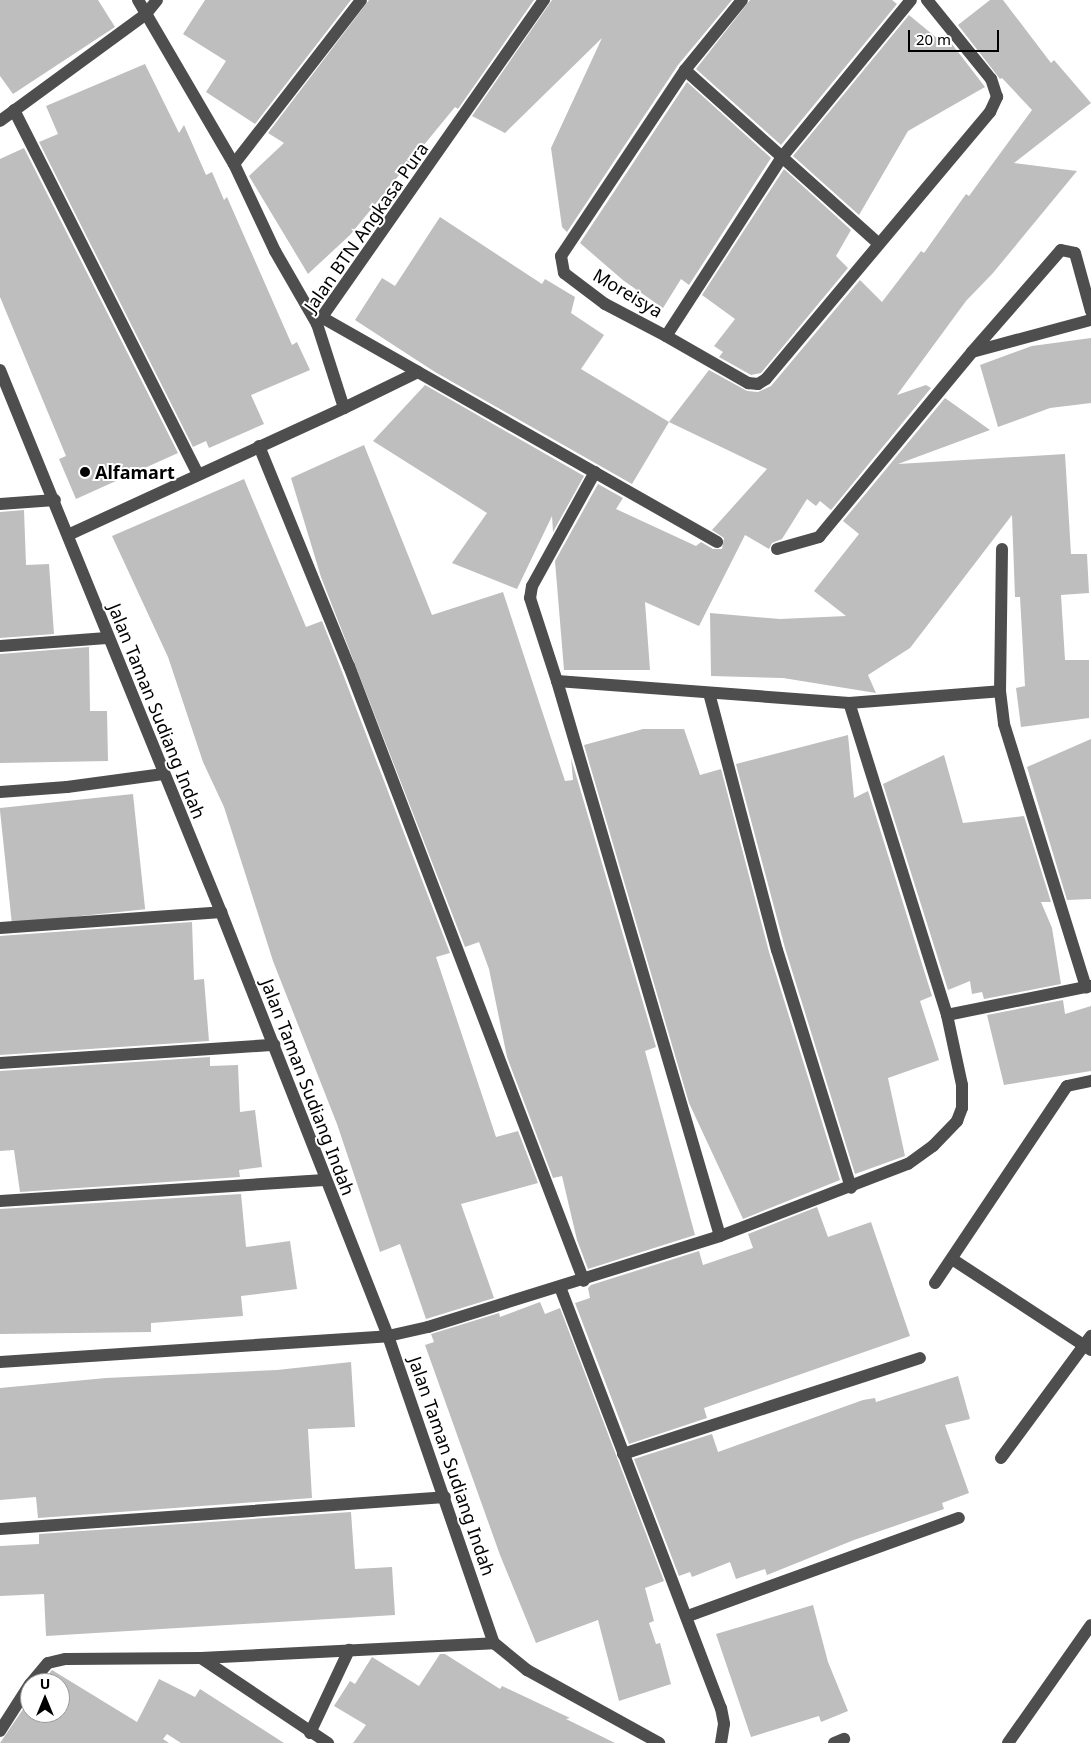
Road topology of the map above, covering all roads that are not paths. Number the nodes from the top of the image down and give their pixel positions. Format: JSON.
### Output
{"nodes":[{"id":1,"x":138,"y":0,"type":"edge"},
{"id":2,"x":157,"y":0,"type":"edge"},
{"id":3,"x":361,"y":0,"type":"edge"},
{"id":4,"x":544,"y":0,"type":"edge"},
{"id":5,"x":742,"y":0,"type":"edge"},
{"id":6,"x":911,"y":0,"type":"edge"},
{"id":7,"x":927,"y":0,"type":"edge"},
{"id":8,"x":145,"y":15,"type":"junction"},
{"id":9,"x":685,"y":70,"type":"junction"},
{"id":10,"x":14,"y":110,"type":"junction"},
{"id":11,"x":0,"y":120,"type":"edge"},
{"id":12,"x":782,"y":157,"type":"junction"},
{"id":13,"x":234,"y":164,"type":"junction"},
{"id":14,"x":879,"y":244,"type":"junction"},
{"id":15,"x":1091,"y":311,"type":"edge"},
{"id":16,"x":1091,"y":320,"type":"edge"},
{"id":17,"x":320,"y":321,"type":"junction"},
{"id":18,"x":666,"y":336,"type":"junction"},
{"id":19,"x":972,"y":352,"type":"junction"},
{"id":20,"x":0,"y":370,"type":"edge"},
{"id":21,"x":418,"y":372,"type":"junction"},
{"id":22,"x":344,"y":408,"type":"junction"},
{"id":23,"x":259,"y":446,"type":"junction"},
{"id":24,"x":595,"y":472,"type":"junction"},
{"id":25,"x":198,"y":474,"type":"junction"},
{"id":26,"x":55,"y":500,"type":"junction"},
{"id":27,"x":0,"y":504,"type":"edge"},
{"id":28,"x":68,"y":535,"type":"junction"},
{"id":29,"x":717,"y":542,"type":"dead end"},
{"id":30,"x":777,"y":549,"type":"dead end"},
{"id":31,"x":1002,"y":549,"type":"dead end"},
{"id":32,"x":107,"y":638,"type":"junction"},
{"id":33,"x":0,"y":646,"type":"edge"},
{"id":34,"x":556,"y":681,"type":"junction"},
{"id":35,"x":1000,"y":691,"type":"junction"},
{"id":36,"x":709,"y":693,"type":"junction"},
{"id":37,"x":848,"y":703,"type":"junction"},
{"id":38,"x":163,"y":774,"type":"junction"},
{"id":39,"x":0,"y":792,"type":"edge"},
{"id":40,"x":221,"y":912,"type":"junction"},
{"id":41,"x":0,"y":928,"type":"edge"},
{"id":42,"x":1088,"y":987,"type":"edge"},
{"id":43,"x":947,"y":1015,"type":"junction"},
{"id":44,"x":274,"y":1045,"type":"junction"},
{"id":45,"x":0,"y":1063,"type":"edge"},
{"id":46,"x":1091,"y":1081,"type":"edge"},
{"id":47,"x":324,"y":1180,"type":"junction"},
{"id":48,"x":851,"y":1188,"type":"junction"},
{"id":49,"x":0,"y":1201,"type":"edge"},
{"id":50,"x":720,"y":1236,"type":"junction"},
{"id":51,"x":952,"y":1259,"type":"junction"},
{"id":52,"x":584,"y":1281,"type":"junction"},
{"id":53,"x":935,"y":1283,"type":"dead end"},
{"id":54,"x":560,"y":1287,"type":"junction"},
{"id":55,"x":388,"y":1336,"type":"junction"},
{"id":56,"x":1089,"y":1344,"type":"edge"},
{"id":57,"x":920,"y":1358,"type":"dead end"},
{"id":58,"x":0,"y":1362,"type":"edge"},
{"id":59,"x":623,"y":1454,"type":"junction"},
{"id":60,"x":1001,"y":1458,"type":"dead end"},
{"id":61,"x":445,"y":1497,"type":"junction"},
{"id":62,"x":959,"y":1518,"type":"dead end"},
{"id":63,"x":0,"y":1529,"type":"edge"},
{"id":64,"x":688,"y":1616,"type":"junction"},
{"id":65,"x":1091,"y":1625,"type":"edge"},
{"id":66,"x":494,"y":1643,"type":"junction"},
{"id":67,"x":349,"y":1650,"type":"junction"},
{"id":68,"x":200,"y":1658,"type":"junction"},
{"id":69,"x":38,"y":1673,"type":"edge"},
{"id":70,"x":20,"y":1700,"type":"edge"},
{"id":71,"x":0,"y":1731,"type":"edge"},
{"id":72,"x":310,"y":1733,"type":"junction"},
{"id":73,"x":328,"y":1743,"type":"edge"},
{"id":74,"x":659,"y":1743,"type":"edge"},
{"id":75,"x":721,"y":1743,"type":"edge"},
{"id":76,"x":1008,"y":1743,"type":"edge"}],
"edges":[{"from":1,"to":8,"type":"street"},
{"from":2,"to":8,"type":"street"},
{"from":3,"to":13,"type":"street"},
{"from":4,"to":17,"type":"street","name":"Jalan BTN Angkasa Pura"},
{"from":5,"to":9,"type":"street","name":"Moreisya"},
{"from":6,"to":12,"type":"street","name":"Moreisya"},
{"from":7,"to":14,"type":"street"},
{"from":8,"to":10,"type":"street"},
{"from":8,"to":13,"type":"street"},
{"from":9,"to":12,"type":"street"},
{"from":9,"to":18,"type":"street","name":"Moreisya"},
{"from":10,"to":11,"type":"street"},
{"from":10,"to":25,"type":"street"},
{"from":12,"to":14,"type":"street"},
{"from":12,"to":18,"type":"street","name":"Moreisya"},
{"from":13,"to":17,"type":"street"},
{"from":14,"to":18,"type":"street"},
{"from":15,"to":19,"type":"street"},
{"from":16,"to":19,"type":"street"},
{"from":17,"to":21,"type":"street"},
{"from":17,"to":22,"type":"street","name":"Jalan BTN Angkasa Pura"},
{"from":19,"to":30,"type":"street"},
{"from":20,"to":26,"type":"street","name":"Jalan Taman Sudiang Indah"},
{"from":21,"to":22,"type":"street"},
{"from":21,"to":24,"type":"street"},
{"from":22,"to":23,"type":"street"},
{"from":23,"to":25,"type":"street"},
{"from":23,"to":52,"type":"street"},
{"from":24,"to":29,"type":"street"},
{"from":24,"to":34,"type":"street"},
{"from":25,"to":28,"type":"street"},
{"from":26,"to":27,"type":"street"},
{"from":26,"to":28,"type":"street","name":"Jalan Taman Sudiang Indah"},
{"from":28,"to":32,"type":"street","name":"Jalan Taman Sudiang Indah"},
{"from":31,"to":35,"type":"street"},
{"from":32,"to":33,"type":"street"},
{"from":32,"to":38,"type":"street","name":"Jalan Taman Sudiang Indah"},
{"from":34,"to":36,"type":"street"},
{"from":34,"to":50,"type":"street"},
{"from":35,"to":37,"type":"street"},
{"from":35,"to":42,"type":"street"},
{"from":36,"to":37,"type":"street"},
{"from":36,"to":48,"type":"street"},
{"from":37,"to":43,"type":"street"},
{"from":38,"to":39,"type":"street"},
{"from":38,"to":40,"type":"street","name":"Jalan Taman Sudiang Indah"},
{"from":40,"to":41,"type":"street"},
{"from":40,"to":44,"type":"street","name":"Jalan Taman Sudiang Indah"},
{"from":42,"to":43,"type":"street"},
{"from":43,"to":48,"type":"street"},
{"from":44,"to":45,"type":"street"},
{"from":44,"to":47,"type":"street","name":"Jalan Taman Sudiang Indah"},
{"from":46,"to":51,"type":"street"},
{"from":47,"to":49,"type":"street"},
{"from":47,"to":55,"type":"street","name":"Jalan Taman Sudiang Indah"},
{"from":48,"to":50,"type":"street"},
{"from":50,"to":52,"type":"street"},
{"from":51,"to":53,"type":"street"},
{"from":51,"to":56,"type":"street"},
{"from":52,"to":54,"type":"street"},
{"from":54,"to":55,"type":"street"},
{"from":54,"to":59,"type":"street"},
{"from":55,"to":58,"type":"street"},
{"from":55,"to":61,"type":"street","name":"Jalan Taman Sudiang Indah"},
{"from":56,"to":60,"type":"street"},
{"from":57,"to":59,"type":"street"},
{"from":59,"to":64,"type":"street"},
{"from":61,"to":63,"type":"street"},
{"from":61,"to":66,"type":"street","name":"Jalan Taman Sudiang Indah"},
{"from":62,"to":64,"type":"street"},
{"from":64,"to":75,"type":"street"},
{"from":65,"to":76,"type":"street"},
{"from":66,"to":67,"type":"street"},
{"from":66,"to":74,"type":"street"},
{"from":67,"to":68,"type":"street"},
{"from":67,"to":72,"type":"street"},
{"from":68,"to":69,"type":"street"},
{"from":68,"to":72,"type":"street"},
{"from":70,"to":71,"type":"street"},
{"from":72,"to":73,"type":"street"}]}
